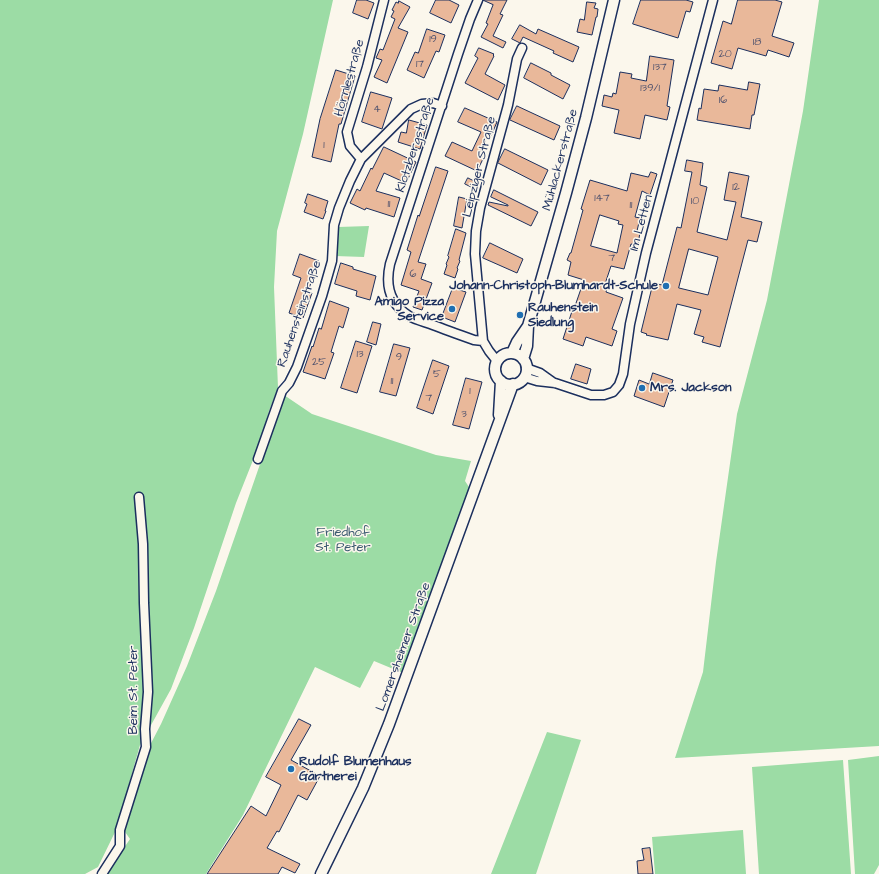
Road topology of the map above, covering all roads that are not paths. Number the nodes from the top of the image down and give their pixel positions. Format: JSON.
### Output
{"nodes":[{"id":1,"x":384,"y":0,"type":"edge"},
{"id":2,"x":478,"y":0,"type":"edge"},
{"id":3,"x":614,"y":0,"type":"edge"},
{"id":4,"x":713,"y":0,"type":"edge"},
{"id":5,"x":522,"y":48,"type":"dead end"},
{"id":6,"x":442,"y":106,"type":"junction"},
{"id":7,"x":362,"y":159,"type":"junction"},
{"id":8,"x":528,"y":326,"type":"junction"},
{"id":9,"x":483,"y":341,"type":"junction"},
{"id":10,"x":512,"y":353,"type":"junction"},
{"id":11,"x":497,"y":361,"type":"junction"},
{"id":12,"x":524,"y":368,"type":"junction"},
{"id":13,"x":501,"y":381,"type":"junction"},
{"id":14,"x":513,"y":384,"type":"junction"},
{"id":15,"x":498,"y":423,"type":"junction"},
{"id":16,"x":258,"y":459,"type":"dead end"},
{"id":17,"x":139,"y":497,"type":"dead end"},
{"id":18,"x":102,"y":874,"type":"edge"},
{"id":19,"x":321,"y":874,"type":"edge"}],
"edges":[{"from":1,"to":7,"type":"street","name":"Hörnlestraße"},
{"from":2,"to":6,"type":"street","name":"Klotzbergstraße"},
{"from":3,"to":8,"type":"street","name":"Mühlackerstraße"},
{"from":4,"to":12,"type":"street","name":"Im Letten"},
{"from":5,"to":9,"type":"street","name":"Leipziger Straße"},
{"from":6,"to":7,"type":"street","name":"Rauhensteinstraße"},
{"from":6,"to":9,"type":"street","name":"Klotzbergstraße"},
{"from":7,"to":16,"type":"street","name":"Rauhensteinstraße"},
{"from":8,"to":10,"type":"street","name":"Mühlackerstraße"},
{"from":8,"to":12,"type":"street","name":"Mühlackerstraße"},
{"from":9,"to":11,"type":"street"},
{"from":10,"to":11,"type":"street"},
{"from":10,"to":12,"type":"street"},
{"from":11,"to":13,"type":"street"},
{"from":12,"to":14,"type":"street"},
{"from":13,"to":14,"type":"street"},
{"from":13,"to":15,"type":"street","name":"Lomersheimer Straße"},
{"from":14,"to":15,"type":"street","name":"Lomersheimer Straße"},
{"from":15,"to":19,"type":"street","name":"Lomersheimer Straße"},
{"from":17,"to":18,"type":"street","name":"Beim St. Peter"}]}
